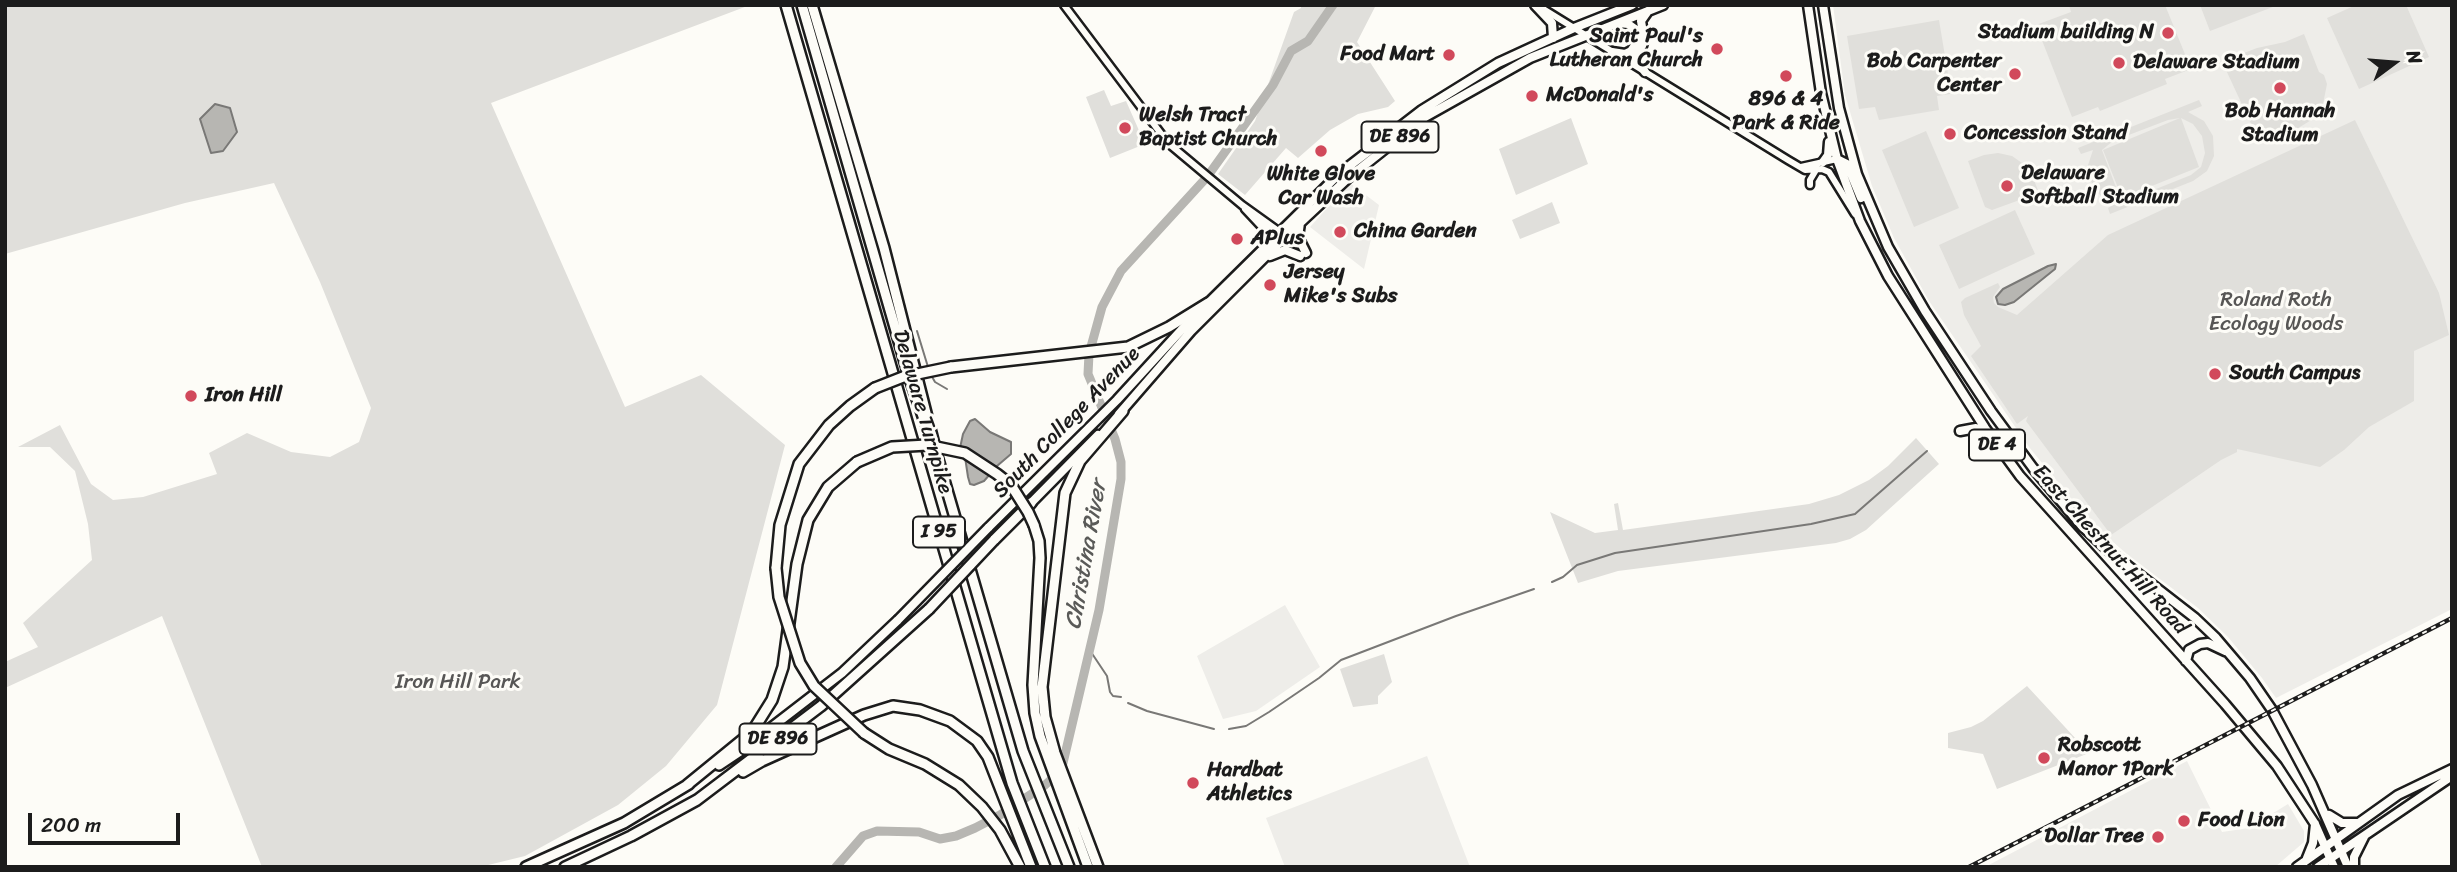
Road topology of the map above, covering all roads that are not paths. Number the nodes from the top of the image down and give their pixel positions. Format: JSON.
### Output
{"nodes":[{"id":1,"x":786,"y":5,"type":"edge"},
{"id":2,"x":802,"y":5,"type":"edge"},
{"id":3,"x":812,"y":5,"type":"edge"},
{"id":4,"x":1064,"y":5,"type":"edge"},
{"id":5,"x":1536,"y":5,"type":"edge"},
{"id":6,"x":1632,"y":5,"type":"edge"},
{"id":7,"x":1663,"y":5,"type":"edge"},
{"id":8,"x":1808,"y":5,"type":"edge"},
{"id":9,"x":1823,"y":5,"type":"edge"},
{"id":10,"x":1649,"y":10,"type":"junction"},
{"id":11,"x":1616,"y":22,"type":"junction"},
{"id":12,"x":1574,"y":28,"type":"junction"},
{"id":13,"x":1585,"y":35,"type":"junction"},
{"id":14,"x":1553,"y":38,"type":"junction"},
{"id":15,"x":1612,"y":52,"type":"junction"},
{"id":16,"x":1638,"y":52,"type":"junction"},
{"id":17,"x":1627,"y":61,"type":"junction"},
{"id":18,"x":1645,"y":72,"type":"junction"},
{"id":19,"x":1829,"y":132,"type":"junction"},
{"id":20,"x":1790,"y":152,"type":"dead end"},
{"id":21,"x":1780,"y":155,"type":"junction"},
{"id":22,"x":1837,"y":159,"type":"junction"},
{"id":23,"x":1823,"y":162,"type":"junction"},
{"id":24,"x":1801,"y":167,"type":"junction"},
{"id":25,"x":1816,"y":170,"type":"junction"},
{"id":26,"x":1810,"y":186,"type":"dead end"},
{"id":27,"x":1860,"y":221,"type":"junction"},
{"id":28,"x":1301,"y":222,"type":"junction"},
{"id":29,"x":1280,"y":236,"type":"junction"},
{"id":30,"x":1888,"y":247,"type":"junction"},
{"id":31,"x":1264,"y":258,"type":"junction"},
{"id":32,"x":1208,"y":303,"type":"junction"},
{"id":33,"x":1123,"y":411,"type":"joint"},
{"id":34,"x":1960,"y":430,"type":"dead end"},
{"id":35,"x":1101,"y":434,"type":"junction"},
{"id":36,"x":1991,"y":435,"type":"junction"},
{"id":37,"x":937,"y":456,"type":"junction"},
{"id":38,"x":1031,"y":503,"type":"joint"},
{"id":39,"x":2233,"y":657,"type":"junction"},
{"id":40,"x":2186,"y":661,"type":"junction"},
{"id":41,"x":842,"y":673,"type":"junction"},
{"id":42,"x":855,"y":674,"type":"junction"},
{"id":43,"x":1038,"y":686,"type":"junction"},
{"id":44,"x":746,"y":747,"type":"joint"},
{"id":45,"x":2452,"y":769,"type":"edge"},
{"id":46,"x":2452,"y":776,"type":"edge"},
{"id":47,"x":687,"y":785,"type":"junction"},
{"id":48,"x":697,"y":800,"type":"junction"},
{"id":49,"x":1068,"y":801,"type":"junction"},
{"id":50,"x":2325,"y":811,"type":"junction"},
{"id":51,"x":2358,"y":823,"type":"junction"},
{"id":52,"x":2315,"y":824,"type":"junction"},
{"id":53,"x":2365,"y":834,"type":"junction"},
{"id":54,"x":2337,"y":838,"type":"junction"},
{"id":55,"x":2325,"y":846,"type":"junction"},
{"id":56,"x":2342,"y":850,"type":"junction"},
{"id":57,"x":2305,"y":861,"type":"junction"},
{"id":58,"x":2332,"y":863,"type":"edge"},
{"id":59,"x":526,"y":867,"type":"edge"},
{"id":60,"x":565,"y":867,"type":"edge"},
{"id":61,"x":1020,"y":867,"type":"edge"},
{"id":62,"x":1031,"y":867,"type":"edge"},
{"id":63,"x":1045,"y":867,"type":"edge"},
{"id":64,"x":1069,"y":867,"type":"edge"},
{"id":65,"x":1088,"y":867,"type":"edge"},
{"id":66,"x":1098,"y":867,"type":"edge"},
{"id":67,"x":2297,"y":867,"type":"edge"},
{"id":68,"x":2318,"y":867,"type":"edge"},
{"id":69,"x":2348,"y":867,"type":"edge"},
{"id":70,"x":2354,"y":867,"type":"edge"}],
"edges":[{"from":1,"to":63,"type":"highway","name":"Delaware Turnpike","number":"I 95"},
{"from":2,"to":37,"type":"highway","name":"Delaware Turnpike","number":"I 95"},
{"from":3,"to":37,"type":"highway","name":"Delaware Turnpike","number":"I 95"},
{"from":4,"to":29,"type":"street"},
{"from":5,"to":12,"type":"street"},
{"from":5,"to":14,"type":"main road"},
{"from":6,"to":12,"type":"main road","name":"South College Avenue","number":"DE 896"},
{"from":7,"to":10,"type":"main road","name":"South College Avenue","number":"DE 896"},
{"from":8,"to":19,"type":"main road","name":"East Chestnut Hill Road","number":"DE 4"},
{"from":9,"to":30,"type":"main road","name":"East Chestnut Hill Road","number":"DE 4"},
{"from":10,"to":11,"type":"main road","name":"South College Avenue","number":"DE 896"},
{"from":10,"to":16,"type":"main road"},
{"from":11,"to":13,"type":"main road","name":"South College Avenue","number":"DE 896"},
{"from":11,"to":15,"type":"main road"},
{"from":12,"to":13,"type":"street"},
{"from":12,"to":14,"type":"main road","name":"South College Avenue","number":"DE 896"},
{"from":13,"to":15,"type":"street"},
{"from":13,"to":28,"type":"main road","name":"South College Avenue","number":"DE 896"},
{"from":14,"to":29,"type":"main road","name":"South College Avenue","number":"DE 896"},
{"from":15,"to":17,"type":"street"},
{"from":16,"to":17,"type":"main road"},
{"from":16,"to":18,"type":"main road"},
{"from":17,"to":18,"type":"street"},
{"from":18,"to":21,"type":"street"},
{"from":19,"to":22,"type":"main road","name":"East Chestnut Hill Road","number":"DE 4"},
{"from":19,"to":23,"type":"main road"},
{"from":20,"to":21,"type":"street"},
{"from":21,"to":24,"type":"street"},
{"from":22,"to":23,"type":"street"},
{"from":22,"to":27,"type":"main road","name":"East Chestnut Hill Road","number":"DE 4"},
{"from":22,"to":30,"type":"main road"},
{"from":23,"to":24,"type":"street"},
{"from":24,"to":25,"type":"street"},
{"from":25,"to":26,"type":"street"},
{"from":25,"to":27,"type":"street"},
{"from":27,"to":36,"type":"main road","name":"East Chestnut Hill Road","number":"DE 4"},
{"from":28,"to":29,"type":"main road","name":"South College Avenue","number":"DE 896"},
{"from":28,"to":31,"type":"main road"},
{"from":29,"to":31,"type":"main road","name":"South College Avenue","number":"DE 896"},
{"from":29,"to":32,"type":"main road","name":"South College Avenue","number":"DE 896"},
{"from":30,"to":39,"type":"main road","name":"East Chestnut Hill Road","number":"DE 4"},
{"from":31,"to":33,"type":"main road","name":"South College Avenue","number":"DE 896"},
{"from":32,"to":41,"type":"main road","name":"South College Avenue","number":"DE 896","bridge":true},
{"from":32,"to":61,"type":"highway","bridge":true},
{"from":33,"to":35,"type":"highway"},
{"from":34,"to":36,"type":"main road"},
{"from":35,"to":38,"type":"main road","name":"South College Avenue","number":"DE 896"},
{"from":35,"to":43,"type":"highway"},
{"from":36,"to":40,"type":"main road","name":"East Chestnut Hill Road","number":"DE 4"},
{"from":37,"to":64,"type":"highway","name":"Delaware Turnpike","number":"I 95"},
{"from":38,"to":42,"type":"highway","name":"South College Avenue","number":"DE 896","bridge":true},
{"from":39,"to":40,"type":"main road"},
{"from":39,"to":50,"type":"main road","name":"East Chestnut Hill Road","number":"DE 4"},
{"from":40,"to":52,"type":"main road","name":"East Chestnut Hill Road","number":"DE 4"},
{"from":41,"to":42,"type":"highway"},
{"from":41,"to":44,"type":"main road","name":"South College Avenue","number":"DE 896"},
{"from":42,"to":48,"type":"highway","name":"South College Avenue","number":"DE 896"},
{"from":43,"to":47,"type":"highway","bridge":true},
{"from":43,"to":49,"type":"highway"},
{"from":44,"to":47,"type":"highway","name":"South College Avenue","number":"DE 896"},
{"from":45,"to":51,"type":"main road"},
{"from":46,"to":53,"type":"main road"},
{"from":47,"to":59,"type":"highway","name":"South College Avenue","number":"DE 896"},
{"from":48,"to":60,"type":"highway","name":"South College Avenue","number":"DE 896"},
{"from":48,"to":62,"type":"highway"},
{"from":49,"to":65,"type":"highway"},
{"from":49,"to":66,"type":"highway"},
{"from":50,"to":51,"type":"main road"},
{"from":50,"to":54,"type":"main road","name":"East Chestnut Hill Road","number":"DE 4"},
{"from":51,"to":54,"type":"main road"},
{"from":52,"to":55,"type":"main road","name":"East Chestnut Hill Road","number":"DE 4"},
{"from":52,"to":57,"type":"main road"},
{"from":53,"to":56,"type":"main road"},
{"from":53,"to":70,"type":"main road"},
{"from":54,"to":55,"type":"main road"},
{"from":54,"to":56,"type":"main road","name":"East Chestnut Hill Road","number":"DE 4"},
{"from":55,"to":57,"type":"main road"},
{"from":55,"to":58,"type":"main road","name":"East Chestnut Hill Road","number":"DE 4"},
{"from":56,"to":58,"type":"main road"},
{"from":56,"to":69,"type":"main road","name":"East Chestnut Hill Road","number":"DE 4"},
{"from":57,"to":67,"type":"main road"},
{"from":58,"to":68,"type":"main road"}]}
